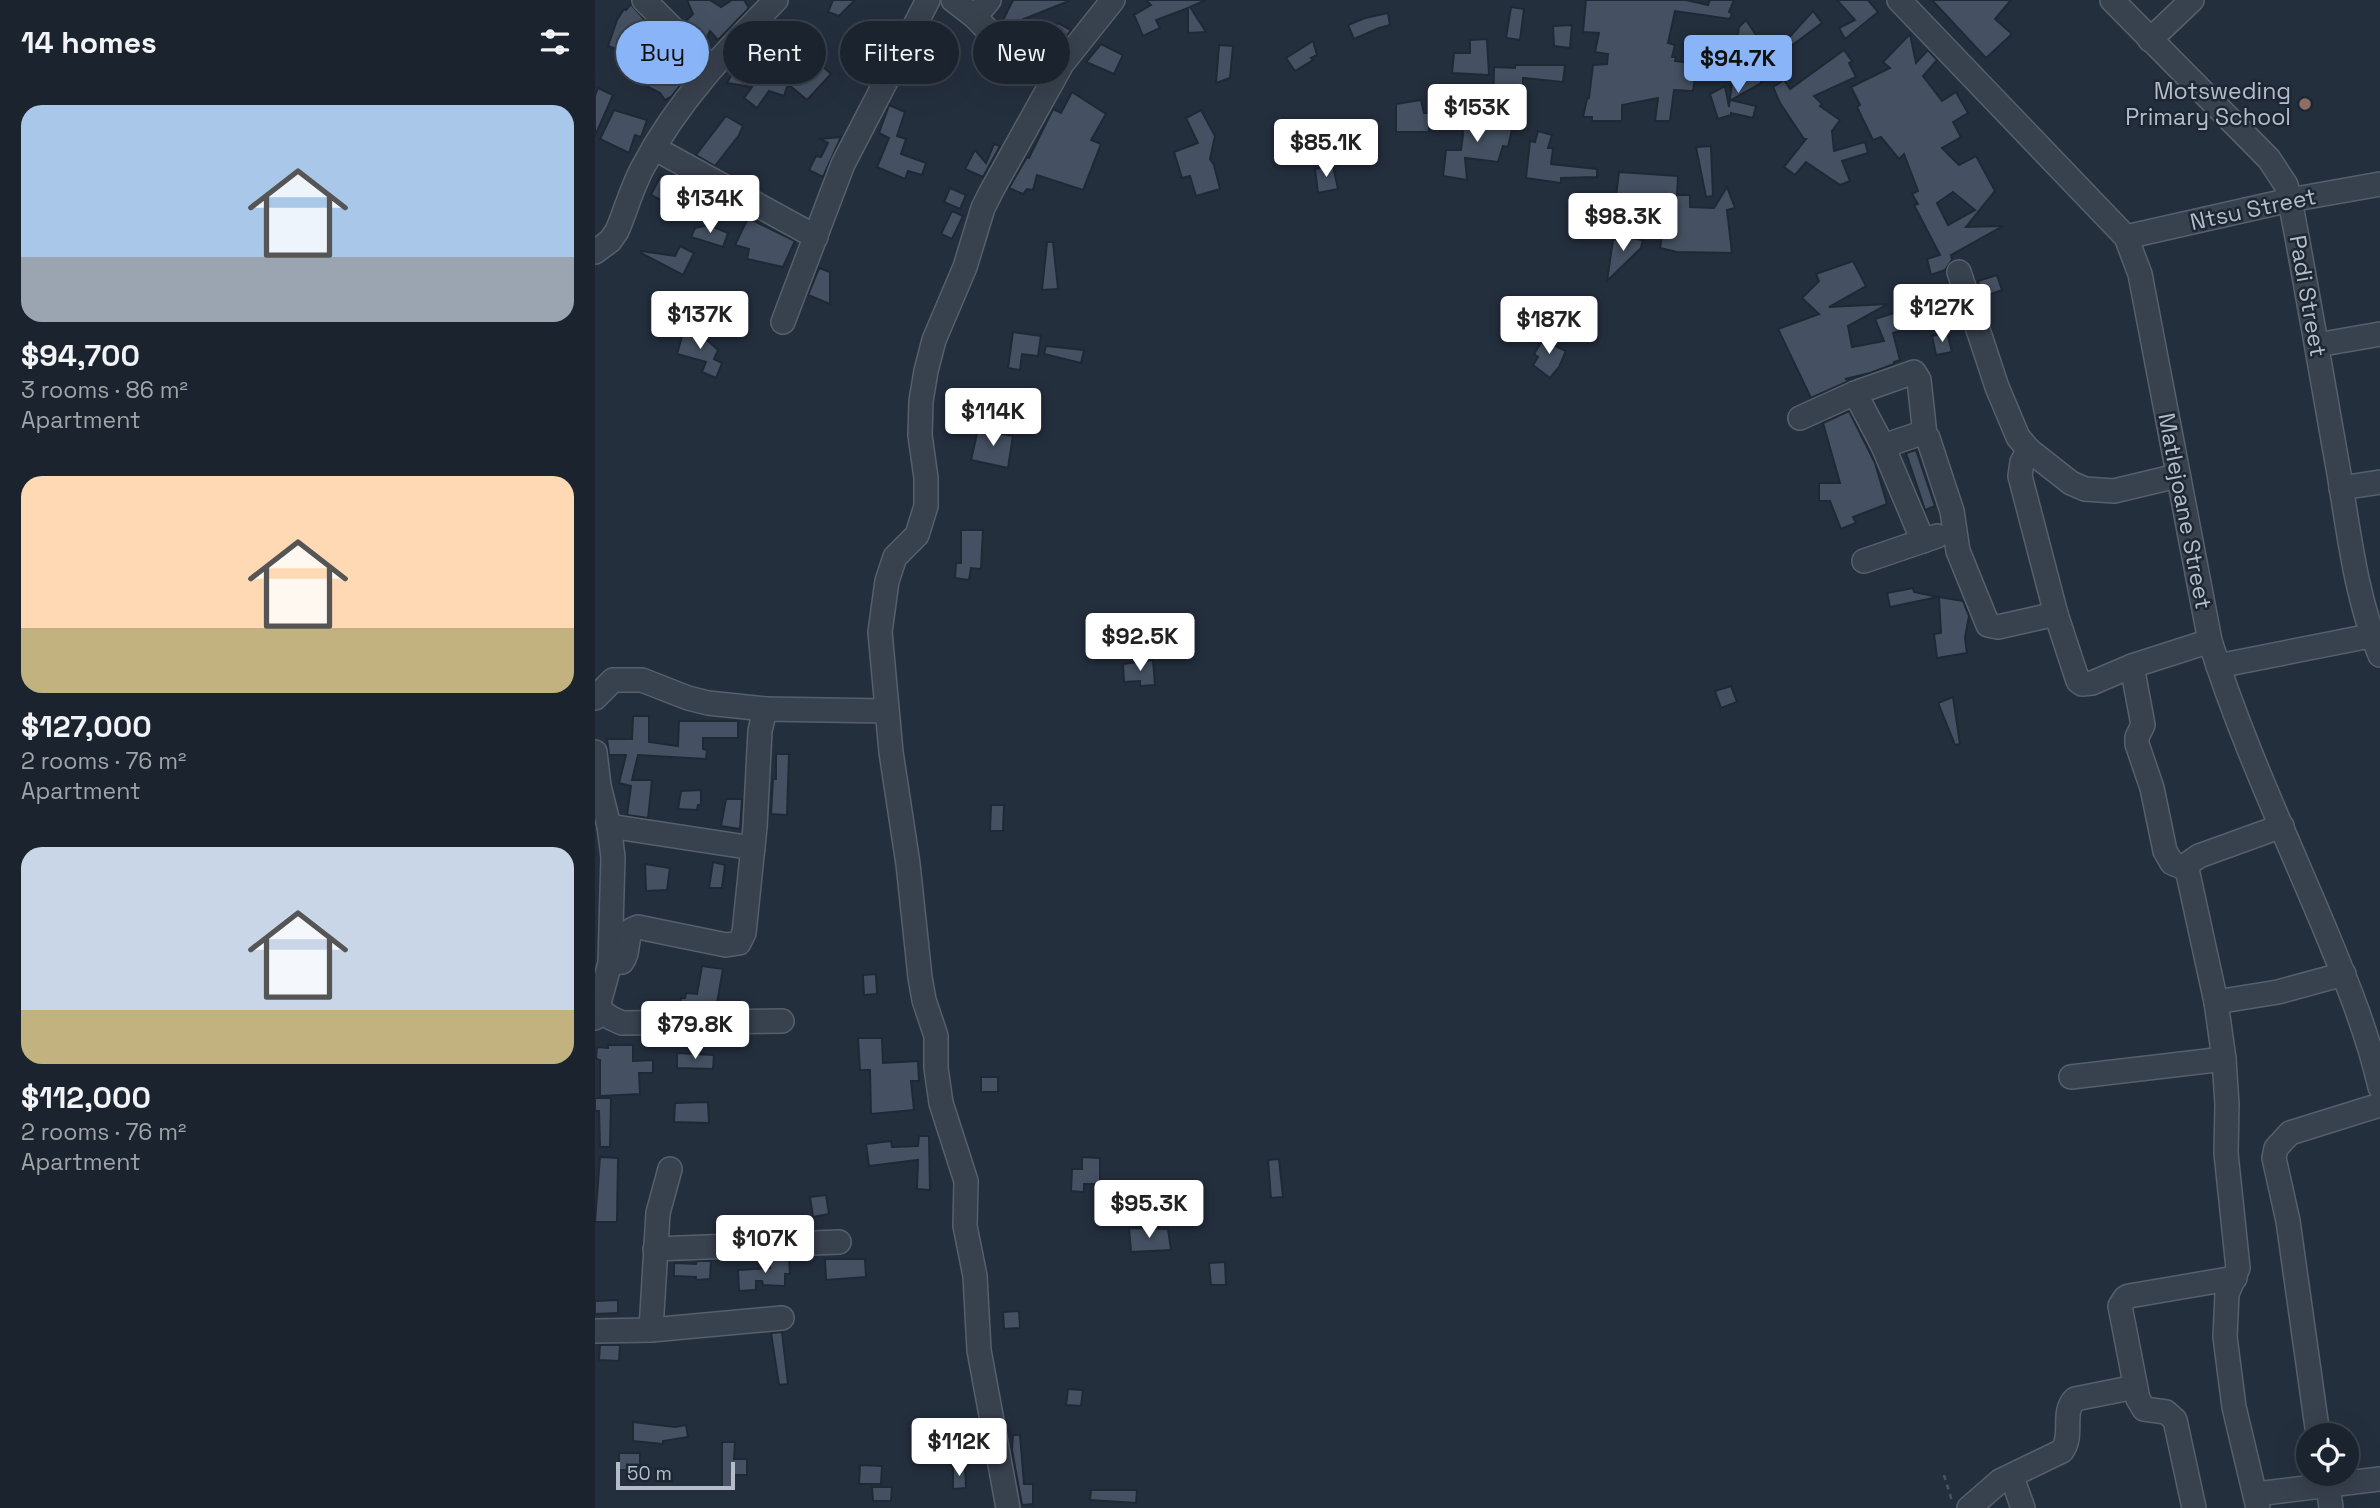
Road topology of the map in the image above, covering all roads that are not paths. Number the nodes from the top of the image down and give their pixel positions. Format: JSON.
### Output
{"nodes":[{"id":1,"x":644,"y":0,"type":"edge"},
{"id":2,"x":928,"y":0,"type":"edge"},
{"id":3,"x":953,"y":0,"type":"edge"},
{"id":4,"x":1114,"y":0,"type":"edge"},
{"id":5,"x":1899,"y":0,"type":"edge"},
{"id":6,"x":2112,"y":0,"type":"edge"},
{"id":7,"x":2192,"y":0,"type":"edge"},
{"id":8,"x":770,"y":2,"type":"edge"},
{"id":9,"x":982,"y":8,"type":"edge"},
{"id":10,"x":2150,"y":40,"type":"junction"},
{"id":11,"x":1070,"y":53,"type":"edge"},
{"id":12,"x":711,"y":67,"type":"junction"},
{"id":13,"x":1051,"y":84,"type":"edge"},
{"id":14,"x":654,"y":148,"type":"junction"},
{"id":15,"x":2380,"y":184,"type":"edge"},
{"id":16,"x":2290,"y":200,"type":"junction"},
{"id":17,"x":816,"y":237,"type":"junction"},
{"id":18,"x":2126,"y":237,"type":"junction"},
{"id":19,"x":595,"y":251,"type":"edge"},
{"id":20,"x":1959,"y":272,"type":"dead end"},
{"id":21,"x":783,"y":322,"type":"dead end"},
{"id":22,"x":2380,"y":334,"type":"edge"},
{"id":23,"x":2317,"y":345,"type":"junction"},
{"id":24,"x":1855,"y":393,"type":"junction"},
{"id":25,"x":1800,"y":418,"type":"dead end"},
{"id":26,"x":1925,"y":435,"type":"junction"},
{"id":27,"x":1882,"y":446,"type":"junction"},
{"id":28,"x":2029,"y":450,"type":"junction"},
{"id":29,"x":2177,"y":476,"type":"junction"},
{"id":30,"x":2380,"y":482,"type":"edge"},
{"id":31,"x":2341,"y":488,"type":"junction"},
{"id":32,"x":1954,"y":530,"type":"junction"},
{"id":33,"x":1923,"y":541,"type":"junction"},
{"id":34,"x":1864,"y":561,"type":"dead end"},
{"id":35,"x":2056,"y":614,"type":"junction"},
{"id":36,"x":2210,"y":640,"type":"junction"},
{"id":37,"x":2377,"y":642,"type":"edge"},
{"id":38,"x":2132,"y":666,"type":"junction"},
{"id":39,"x":2218,"y":666,"type":"junction"},
{"id":40,"x":595,"y":698,"type":"edge"},
{"id":41,"x":765,"y":709,"type":"junction"},
{"id":42,"x":887,"y":711,"type":"junction"},
{"id":43,"x":595,"y":752,"type":"edge"},
{"id":44,"x":609,"y":826,"type":"junction"},
{"id":45,"x":2282,"y":826,"type":"junction"},
{"id":46,"x":753,"y":848,"type":"junction"},
{"id":47,"x":604,"y":854,"type":"edge"},
{"id":48,"x":2187,"y":869,"type":"junction"},
{"id":49,"x":604,"y":936,"type":"edge"},
{"id":50,"x":610,"y":963,"type":"junction"},
{"id":51,"x":2344,"y":974,"type":"junction"},
{"id":52,"x":2216,"y":1002,"type":"junction"},
{"id":53,"x":596,"y":1011,"type":"edge"},
{"id":54,"x":782,"y":1021,"type":"dead end"},
{"id":55,"x":2224,"y":1059,"type":"junction"},
{"id":56,"x":2071,"y":1077,"type":"dead end"},
{"id":57,"x":2380,"y":1085,"type":"edge"},
{"id":58,"x":2380,"y":1105,"type":"edge"},
{"id":59,"x":670,"y":1169,"type":"dead end"},
{"id":60,"x":839,"y":1242,"type":"dead end"},
{"id":61,"x":655,"y":1249,"type":"junction"},
{"id":62,"x":2235,"y":1278,"type":"junction"},
{"id":63,"x":782,"y":1318,"type":"dead end"},
{"id":64,"x":651,"y":1330,"type":"junction"},
{"id":65,"x":595,"y":1331,"type":"edge"},
{"id":66,"x":2135,"y":1387,"type":"junction"},
{"id":67,"x":2316,"y":1423,"type":"edge"},
{"id":68,"x":2012,"y":1477,"type":"junction"},
{"id":69,"x":2380,"y":1479,"type":"edge"},
{"id":70,"x":2359,"y":1480,"type":"edge"},
{"id":71,"x":2308,"y":1486,"type":"edge"},
{"id":72,"x":2326,"y":1486,"type":"edge"},
{"id":73,"x":2257,"y":1501,"type":"edge"},
{"id":74,"x":1008,"y":1508,"type":"edge"},
{"id":75,"x":1969,"y":1508,"type":"edge"},
{"id":76,"x":2023,"y":1508,"type":"edge"},
{"id":77,"x":2194,"y":1508,"type":"edge"},
{"id":78,"x":2331,"y":1508,"type":"edge"}],
"edges":[{"from":1,"to":12,"type":"street"},
{"from":2,"to":17,"type":"street"},
{"from":3,"to":9,"type":"street"},
{"from":4,"to":11,"type":"street"},
{"from":5,"to":18,"type":"street","name":"Matlejoane Street"},
{"from":6,"to":10,"type":"street","name":"Padi Street"},
{"from":7,"to":10,"type":"street"},
{"from":8,"to":12,"type":"street"},
{"from":10,"to":16,"type":"street","name":"Padi Street"},
{"from":12,"to":14,"type":"street"},
{"from":13,"to":42,"type":"street"},
{"from":14,"to":17,"type":"street"},
{"from":14,"to":19,"type":"street"},
{"from":15,"to":16,"type":"street","name":"Ntsu Street"},
{"from":16,"to":18,"type":"street","name":"Ntsu Street"},
{"from":16,"to":23,"type":"street","name":"Padi Street"},
{"from":17,"to":21,"type":"street"},
{"from":18,"to":29,"type":"street","name":"Matlejoane Street"},
{"from":20,"to":28,"type":"street"},
{"from":22,"to":23,"type":"street"},
{"from":23,"to":31,"type":"street","name":"Padi Street"},
{"from":24,"to":25,"type":"street"},
{"from":24,"to":26,"type":"street"},
{"from":24,"to":27,"type":"street"},
{"from":26,"to":27,"type":"street"},
{"from":26,"to":32,"type":"street"},
{"from":27,"to":33,"type":"street"},
{"from":28,"to":29,"type":"street"},
{"from":28,"to":35,"type":"street"},
{"from":29,"to":36,"type":"street","name":"Matlejoane Street"},
{"from":30,"to":31,"type":"street"},
{"from":31,"to":37,"type":"street","name":"Padi Street"},
{"from":32,"to":33,"type":"street"},
{"from":32,"to":35,"type":"street"},
{"from":33,"to":34,"type":"street"},
{"from":35,"to":38,"type":"street"},
{"from":36,"to":38,"type":"street"},
{"from":36,"to":39,"type":"street","name":"Matlejoane Street"},
{"from":37,"to":39,"type":"street"},
{"from":38,"to":48,"type":"street"},
{"from":39,"to":45,"type":"street","name":"Matlejoane Street"},
{"from":40,"to":41,"type":"street"},
{"from":41,"to":42,"type":"street"},
{"from":41,"to":46,"type":"street"},
{"from":42,"to":74,"type":"street"},
{"from":43,"to":44,"type":"street"},
{"from":44,"to":46,"type":"street"},
{"from":44,"to":47,"type":"street"},
{"from":45,"to":48,"type":"street"},
{"from":45,"to":51,"type":"street","name":"Matlejoane Street"},
{"from":46,"to":50,"type":"street"},
{"from":47,"to":49,"type":"street"},
{"from":48,"to":52,"type":"street"},
{"from":49,"to":50,"type":"street"},
{"from":50,"to":53,"type":"street"},
{"from":51,"to":52,"type":"street"},
{"from":51,"to":57,"type":"street","name":"Matlejoane Street"},
{"from":52,"to":55,"type":"street"},
{"from":53,"to":54,"type":"street"},
{"from":55,"to":56,"type":"street"},
{"from":55,"to":62,"type":"street"},
{"from":58,"to":67,"type":"street"},
{"from":59,"to":61,"type":"street"},
{"from":60,"to":61,"type":"street"},
{"from":61,"to":64,"type":"street"},
{"from":62,"to":66,"type":"street"},
{"from":62,"to":73,"type":"street"},
{"from":63,"to":64,"type":"street"},
{"from":64,"to":65,"type":"street"},
{"from":66,"to":68,"type":"street"},
{"from":66,"to":77,"type":"street"},
{"from":68,"to":75,"type":"street"},
{"from":68,"to":76,"type":"street"},
{"from":69,"to":70,"type":"street"},
{"from":71,"to":73,"type":"street"},
{"from":72,"to":78,"type":"street"}]}
